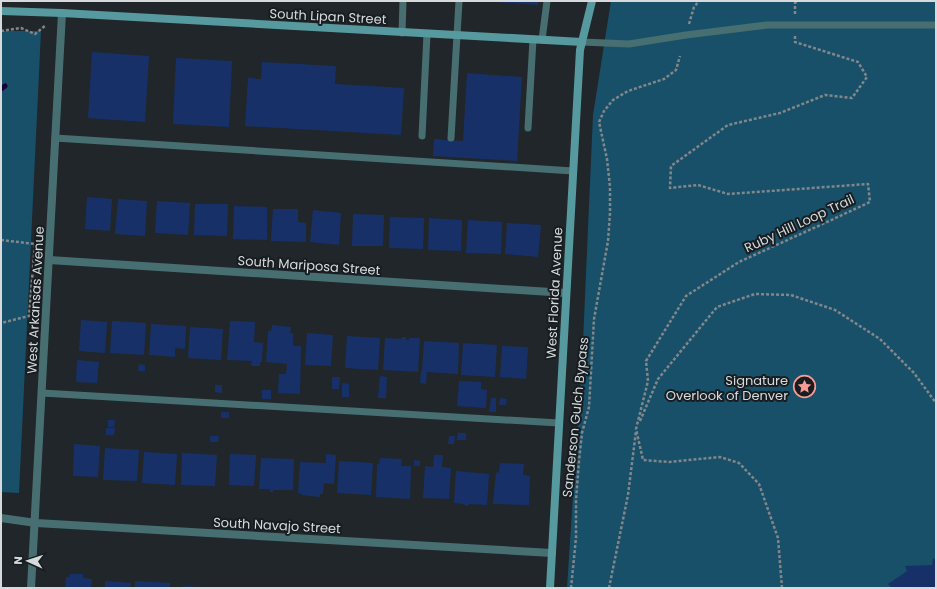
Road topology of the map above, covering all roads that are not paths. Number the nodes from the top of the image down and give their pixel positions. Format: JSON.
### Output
{"nodes":[{"id":1,"x":403,"y":1,"type":"edge"},
{"id":2,"x":458,"y":1,"type":"edge"},
{"id":3,"x":547,"y":1,"type":"edge"},
{"id":4,"x":592,"y":1,"type":"edge"},
{"id":5,"x":1,"y":11,"type":"edge"},
{"id":6,"x":62,"y":13,"type":"junction"},
{"id":7,"x":936,"y":25,"type":"edge"},
{"id":8,"x":402,"y":33,"type":"junction"},
{"id":9,"x":427,"y":34,"type":"junction"},
{"id":10,"x":456,"y":36,"type":"junction"},
{"id":11,"x":533,"y":39,"type":"junction"},
{"id":12,"x":542,"y":40,"type":"junction"},
{"id":13,"x":582,"y":42,"type":"junction"},
{"id":14,"x":528,"y":128,"type":"dead end"},
{"id":15,"x":422,"y":136,"type":"dead end"},
{"id":16,"x":56,"y":138,"type":"junction"},
{"id":17,"x":451,"y":138,"type":"dead end"},
{"id":18,"x":573,"y":171,"type":"junction"},
{"id":19,"x":49,"y":260,"type":"junction"},
{"id":20,"x":566,"y":293,"type":"junction"},
{"id":21,"x":42,"y":393,"type":"junction"},
{"id":22,"x":559,"y":423,"type":"junction"},
{"id":23,"x":1,"y":518,"type":"edge"},
{"id":24,"x":36,"y":523,"type":"junction"},
{"id":25,"x":552,"y":553,"type":"junction"},
{"id":26,"x":31,"y":588,"type":"edge"},
{"id":27,"x":550,"y":588,"type":"edge"}],
"edges":[{"from":1,"to":8,"type":"lane"},
{"from":2,"to":10,"type":"lane"},
{"from":3,"to":12,"type":"lane"},
{"from":4,"to":13,"type":"street","name":"West Florida Avenue"},
{"from":5,"to":6,"type":"street","name":"South Lipan Street"},
{"from":6,"to":8,"type":"street","name":"South Lipan Street"},
{"from":6,"to":16,"type":"street","name":"West Arkansas Avenue"},
{"from":7,"to":13,"type":"lane"},
{"from":8,"to":9,"type":"street","name":"South Lipan Street"},
{"from":9,"to":10,"type":"street","name":"South Lipan Street"},
{"from":9,"to":15,"type":"lane"},
{"from":10,"to":11,"type":"street","name":"South Lipan Street"},
{"from":10,"to":17,"type":"lane"},
{"from":11,"to":12,"type":"street","name":"South Lipan Street"},
{"from":11,"to":14,"type":"lane"},
{"from":12,"to":13,"type":"street","name":"South Lipan Street"},
{"from":13,"to":18,"type":"street","name":"West Florida Avenue"},
{"from":16,"to":18,"type":"lane"},
{"from":16,"to":19,"type":"street","name":"West Arkansas Avenue"},
{"from":18,"to":20,"type":"street","name":"West Florida Avenue"},
{"from":19,"to":20,"type":"street","name":"South Mariposa Street"},
{"from":19,"to":21,"type":"street","name":"West Arkansas Avenue"},
{"from":20,"to":22,"type":"street","name":"West Florida Avenue"},
{"from":21,"to":22,"type":"lane"},
{"from":21,"to":24,"type":"street","name":"West Arkansas Avenue"},
{"from":22,"to":25,"type":"street","name":"West Florida Avenue"},
{"from":23,"to":24,"type":"street","name":"South Navajo Street"},
{"from":24,"to":25,"type":"street","name":"South Navajo Street"},
{"from":24,"to":26,"type":"street","name":"West Arkansas Avenue"},
{"from":25,"to":27,"type":"street","name":"West Florida Avenue"}]}
